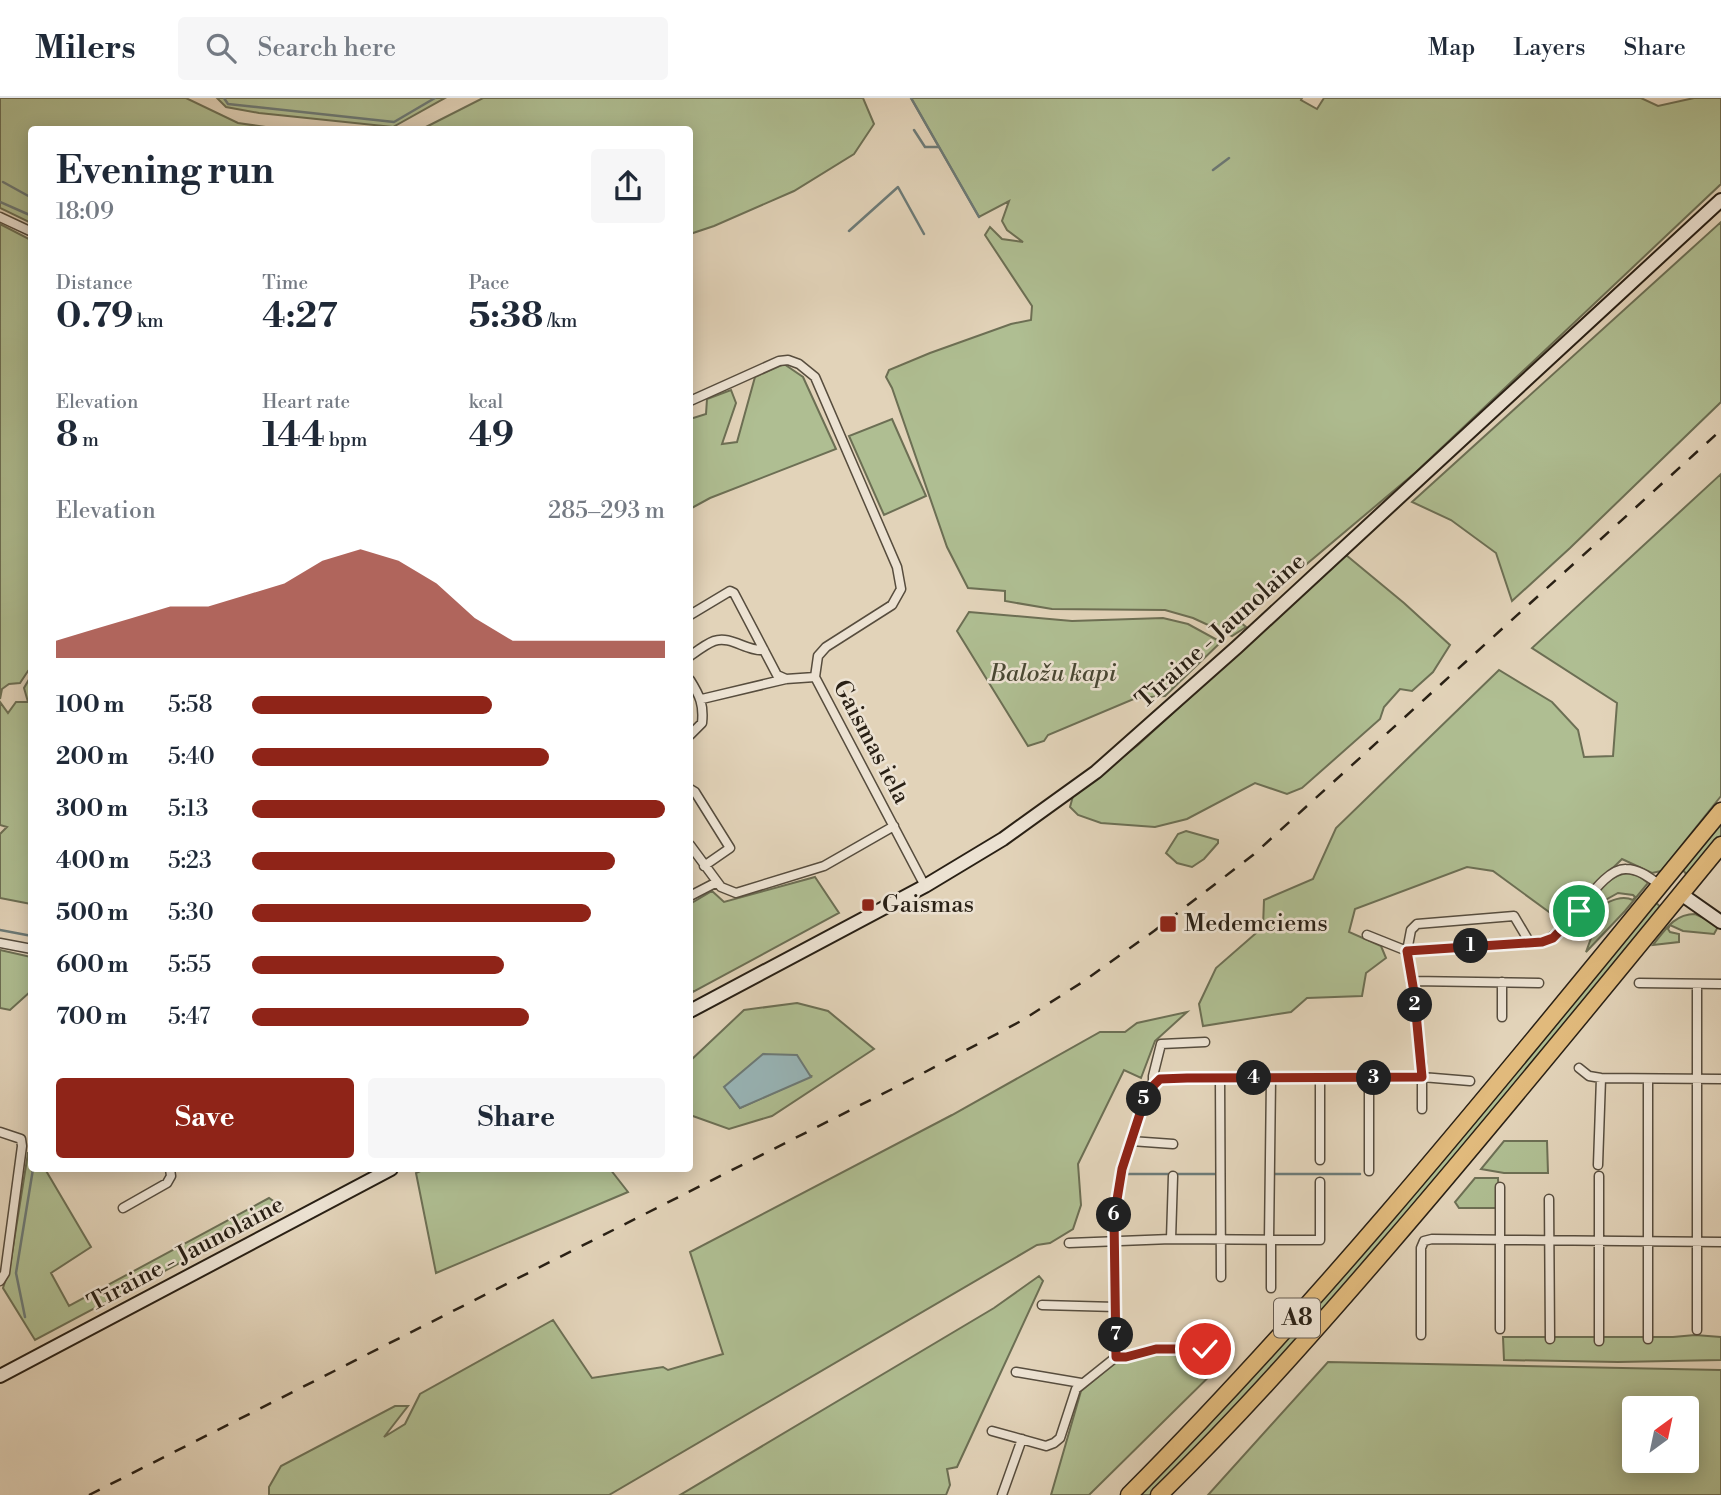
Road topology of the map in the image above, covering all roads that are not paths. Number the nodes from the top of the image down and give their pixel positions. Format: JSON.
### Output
{"nodes":[{"id":1,"x":1721,"y":200,"type":"edge"},
{"id":2,"x":0,"y":217,"type":"edge"},
{"id":3,"x":28,"y":230,"type":"edge"},
{"id":4,"x":693,"y":400,"type":"edge"},
{"id":5,"x":693,"y":613,"type":"edge"},
{"id":6,"x":764,"y":650,"type":"junction"},
{"id":7,"x":693,"y":654,"type":"edge"},
{"id":8,"x":815,"y":677,"type":"junction"},
{"id":9,"x":786,"y":679,"type":"junction"},
{"id":10,"x":693,"y":685,"type":"edge"},
{"id":11,"x":702,"y":699,"type":"junction"},
{"id":12,"x":693,"y":732,"type":"edge"},
{"id":13,"x":693,"y":791,"type":"edge"},
{"id":14,"x":1721,"y":811,"type":"edge"},
{"id":15,"x":894,"y":826,"type":"junction"},
{"id":16,"x":1721,"y":845,"type":"edge"},
{"id":17,"x":693,"y":850,"type":"edge"},
{"id":18,"x":704,"y":866,"type":"junction"},
{"id":19,"x":717,"y":882,"type":"junction"},
{"id":20,"x":1660,"y":884,"type":"junction"},
{"id":21,"x":925,"y":886,"type":"junction"},
{"id":22,"x":693,"y":894,"type":"edge"},
{"id":23,"x":1681,"y":894,"type":"junction"},
{"id":24,"x":1721,"y":922,"type":"edge"},
{"id":25,"x":1367,"y":935,"type":"dead end"},
{"id":26,"x":0,"y":943,"type":"edge"},
{"id":27,"x":1530,"y":943,"type":"junction"},
{"id":28,"x":28,"y":948,"type":"edge"},
{"id":29,"x":1407,"y":951,"type":"junction"},
{"id":30,"x":1412,"y":981,"type":"junction"},
{"id":31,"x":1502,"y":982,"type":"junction"},
{"id":32,"x":1639,"y":982,"type":"dead end"},
{"id":33,"x":1539,"y":983,"type":"dead end"},
{"id":34,"x":1721,"y":984,"type":"edge"},
{"id":35,"x":1697,"y":985,"type":"junction"},
{"id":36,"x":693,"y":1009,"type":"edge"},
{"id":37,"x":1502,"y":1017,"type":"dead end"},
{"id":38,"x":1205,"y":1042,"type":"dead end"},
{"id":39,"x":1579,"y":1068,"type":"dead end"},
{"id":40,"x":1422,"y":1077,"type":"junction"},
{"id":41,"x":1220,"y":1078,"type":"junction"},
{"id":42,"x":1271,"y":1078,"type":"junction"},
{"id":43,"x":1320,"y":1078,"type":"junction"},
{"id":44,"x":1369,"y":1078,"type":"junction"},
{"id":45,"x":1601,"y":1078,"type":"junction"},
{"id":46,"x":1648,"y":1079,"type":"junction"},
{"id":47,"x":1721,"y":1079,"type":"edge"},
{"id":48,"x":1698,"y":1080,"type":"junction"},
{"id":49,"x":1470,"y":1081,"type":"dead end"},
{"id":50,"x":1153,"y":1083,"type":"junction"},
{"id":51,"x":1422,"y":1109,"type":"dead end"},
{"id":52,"x":0,"y":1132,"type":"edge"},
{"id":53,"x":1131,"y":1141,"type":"junction"},
{"id":54,"x":1173,"y":1144,"type":"dead end"},
{"id":55,"x":1320,"y":1160,"type":"dead end"},
{"id":56,"x":1598,"y":1165,"type":"dead end"},
{"id":57,"x":1369,"y":1171,"type":"dead end"},
{"id":58,"x":170,"y":1172,"type":"edge"},
{"id":59,"x":385,"y":1172,"type":"edge"},
{"id":60,"x":1173,"y":1176,"type":"dead end"},
{"id":61,"x":1599,"y":1176,"type":"dead end"},
{"id":62,"x":1320,"y":1182,"type":"dead end"},
{"id":63,"x":1500,"y":1187,"type":"dead end"},
{"id":64,"x":1549,"y":1199,"type":"dead end"},
{"id":65,"x":123,"y":1208,"type":"dead end"},
{"id":66,"x":1171,"y":1239,"type":"junction"},
{"id":67,"x":1115,"y":1240,"type":"junction"},
{"id":68,"x":1222,"y":1240,"type":"junction"},
{"id":69,"x":1270,"y":1240,"type":"junction"},
{"id":70,"x":1501,"y":1241,"type":"junction"},
{"id":71,"x":1550,"y":1241,"type":"junction"},
{"id":72,"x":1599,"y":1241,"type":"junction"},
{"id":73,"x":1649,"y":1241,"type":"junction"},
{"id":74,"x":1698,"y":1242,"type":"junction"},
{"id":75,"x":1721,"y":1242,"type":"edge"},
{"id":76,"x":1069,"y":1243,"type":"dead end"},
{"id":77,"x":1221,"y":1277,"type":"dead end"},
{"id":78,"x":0,"y":1281,"type":"edge"},
{"id":79,"x":1271,"y":1288,"type":"dead end"},
{"id":80,"x":1042,"y":1305,"type":"dead end"},
{"id":81,"x":1116,"y":1307,"type":"junction"},
{"id":82,"x":1500,"y":1329,"type":"dead end"},
{"id":83,"x":1697,"y":1330,"type":"dead end"},
{"id":84,"x":1421,"y":1335,"type":"dead end"},
{"id":85,"x":1550,"y":1339,"type":"dead end"},
{"id":86,"x":1648,"y":1339,"type":"dead end"},
{"id":87,"x":1600,"y":1340,"type":"dead end"},
{"id":88,"x":1228,"y":1349,"type":"dead end"},
{"id":89,"x":1116,"y":1357,"type":"junction"},
{"id":90,"x":1016,"y":1372,"type":"dead end"},
{"id":91,"x":0,"y":1376,"type":"edge"},
{"id":92,"x":1081,"y":1383,"type":"junction"},
{"id":93,"x":992,"y":1431,"type":"dead end"},
{"id":94,"x":1022,"y":1439,"type":"junction"},
{"id":95,"x":1002,"y":1495,"type":"edge"},
{"id":96,"x":1129,"y":1495,"type":"edge"},
{"id":97,"x":1159,"y":1495,"type":"edge"}],
"edges":[{"from":1,"to":21,"type":"main road","name":"Tīraine - Jaunolaine"},
{"from":2,"to":3,"type":"street"},
{"from":4,"to":8,"type":"street","name":"Gaismas iela"},
{"from":5,"to":6,"type":"street"},
{"from":6,"to":7,"type":"street"},
{"from":6,"to":9,"type":"street"},
{"from":8,"to":9,"type":"street","name":"Gaismas iela"},
{"from":8,"to":15,"type":"street","name":"Gaismas iela"},
{"from":9,"to":11,"type":"street","name":"Gaismas iela"},
{"from":10,"to":11,"type":"street"},
{"from":11,"to":12,"type":"street"},
{"from":13,"to":18,"type":"street"},
{"from":14,"to":20,"type":"highway","number":"A8"},
{"from":15,"to":19,"type":"street","name":"Gaismas iela"},
{"from":15,"to":21,"type":"street","name":"Gaismas iela"},
{"from":16,"to":23,"type":"highway","number":"A8"},
{"from":17,"to":18,"type":"street"},
{"from":18,"to":19,"type":"street"},
{"from":19,"to":22,"type":"street"},
{"from":20,"to":27,"type":"street"},
{"from":20,"to":96,"type":"highway","number":"A8"},
{"from":21,"to":36,"type":"main road","name":"Tīraine - Jaunolaine"},
{"from":23,"to":24,"type":"main road"},
{"from":23,"to":97,"type":"highway","number":"A8"},
{"from":25,"to":29,"type":"street"},
{"from":26,"to":28,"type":"street"},
{"from":27,"to":29,"type":"street"},
{"from":27,"to":29,"type":"street"},
{"from":29,"to":30,"type":"street"},
{"from":30,"to":31,"type":"street"},
{"from":30,"to":40,"type":"street"},
{"from":31,"to":33,"type":"street"},
{"from":31,"to":37,"type":"street"},
{"from":32,"to":35,"type":"street"},
{"from":34,"to":35,"type":"street"},
{"from":35,"to":48,"type":"street"},
{"from":38,"to":50,"type":"street"},
{"from":39,"to":45,"type":"street"},
{"from":40,"to":44,"type":"street"},
{"from":40,"to":49,"type":"street"},
{"from":40,"to":51,"type":"street"},
{"from":41,"to":42,"type":"street"},
{"from":41,"to":50,"type":"street"},
{"from":41,"to":68,"type":"street"},
{"from":42,"to":43,"type":"street"},
{"from":42,"to":69,"type":"street"},
{"from":43,"to":44,"type":"street"},
{"from":43,"to":55,"type":"street"},
{"from":44,"to":57,"type":"street"},
{"from":45,"to":46,"type":"street"},
{"from":45,"to":56,"type":"street"},
{"from":46,"to":48,"type":"street"},
{"from":46,"to":73,"type":"street"},
{"from":47,"to":48,"type":"street"},
{"from":48,"to":74,"type":"street"},
{"from":50,"to":53,"type":"street"},
{"from":52,"to":78,"type":"street"},
{"from":53,"to":54,"type":"street"},
{"from":53,"to":67,"type":"street"},
{"from":58,"to":65,"type":"street"},
{"from":59,"to":91,"type":"main road","name":"Tīraine - Jaunolaine"},
{"from":60,"to":66,"type":"street"},
{"from":61,"to":72,"type":"street"},
{"from":62,"to":69,"type":"street"},
{"from":63,"to":70,"type":"street"},
{"from":64,"to":71,"type":"street"},
{"from":66,"to":67,"type":"street"},
{"from":66,"to":68,"type":"street"},
{"from":67,"to":76,"type":"street"},
{"from":67,"to":81,"type":"street"},
{"from":68,"to":69,"type":"street"},
{"from":68,"to":77,"type":"street"},
{"from":69,"to":79,"type":"street"},
{"from":70,"to":71,"type":"street"},
{"from":70,"to":82,"type":"street"},
{"from":70,"to":84,"type":"street"},
{"from":71,"to":72,"type":"street"},
{"from":71,"to":85,"type":"street"},
{"from":72,"to":73,"type":"street"},
{"from":72,"to":87,"type":"street"},
{"from":73,"to":74,"type":"street"},
{"from":73,"to":86,"type":"street"},
{"from":74,"to":75,"type":"street"},
{"from":74,"to":83,"type":"street"},
{"from":80,"to":81,"type":"street"},
{"from":81,"to":89,"type":"street"},
{"from":88,"to":89,"type":"street"},
{"from":89,"to":92,"type":"street"},
{"from":90,"to":92,"type":"street"},
{"from":92,"to":94,"type":"street"},
{"from":93,"to":94,"type":"street"},
{"from":94,"to":95,"type":"street"}]}
